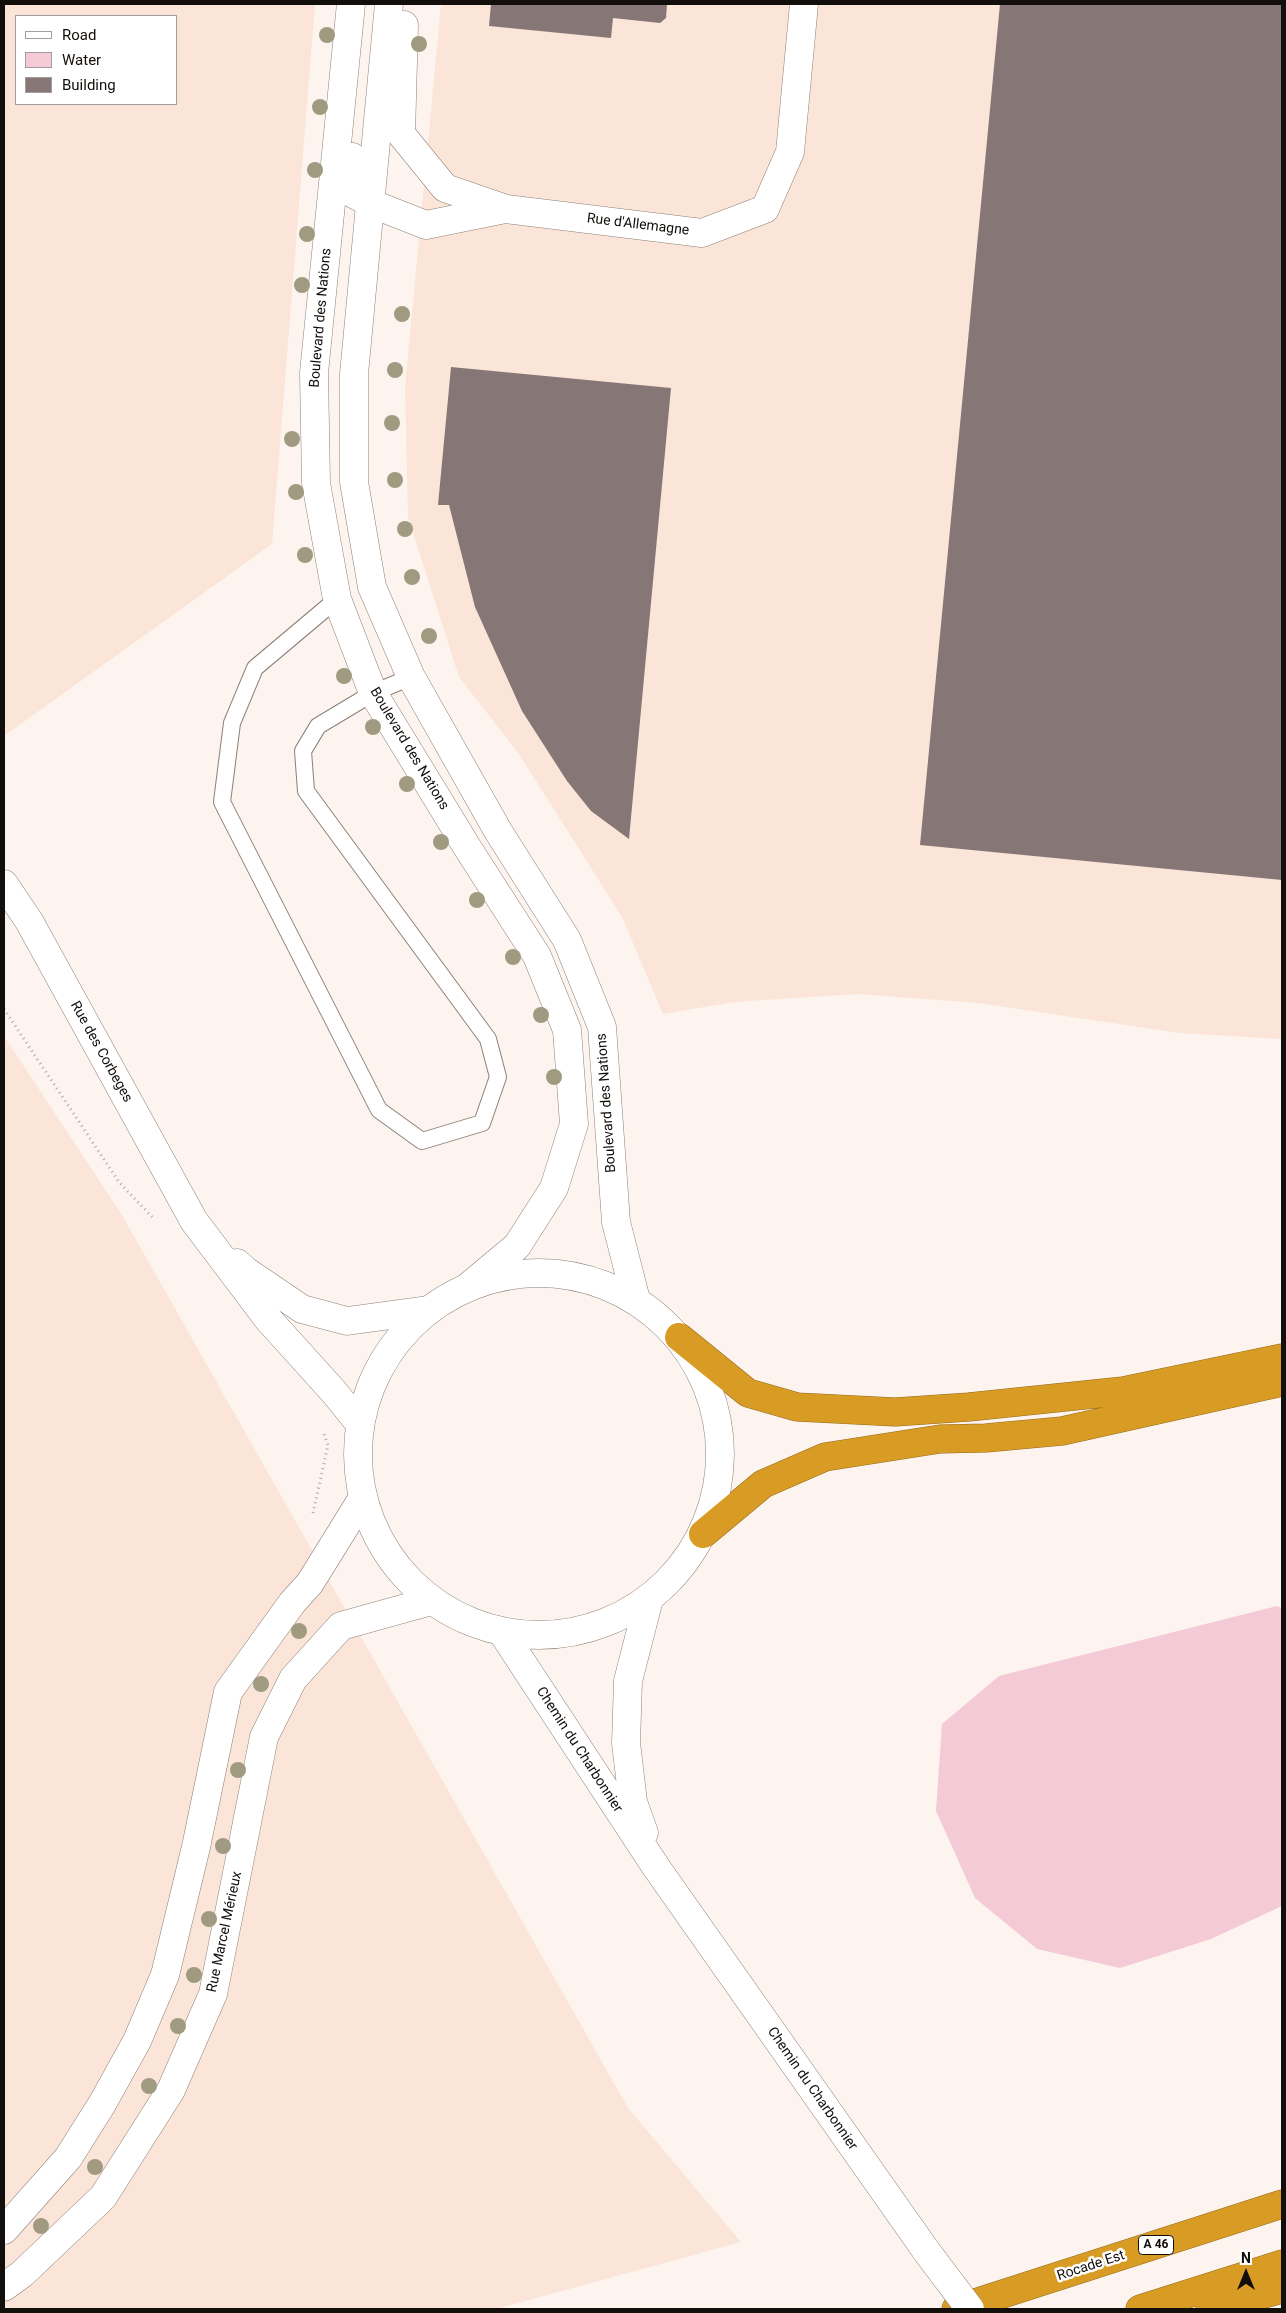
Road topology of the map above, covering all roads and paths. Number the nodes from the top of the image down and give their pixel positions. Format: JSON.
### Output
{"nodes":[{"id":1,"x":350,"y":4,"type":"edge"},
{"id":2,"x":367,"y":4,"type":"edge"},
{"id":3,"x":389,"y":4,"type":"edge"},
{"id":4,"x":404,"y":4,"type":"edge"},
{"id":5,"x":804,"y":4,"type":"edge"},
{"id":6,"x":370,"y":203,"type":"junction"},
{"id":7,"x":506,"y":209,"type":"junction"},
{"id":8,"x":337,"y":599,"type":"junction"},
{"id":9,"x":411,"y":677,"type":"junction"},
{"id":10,"x":374,"y":693,"type":"junction"},
{"id":11,"x":4,"y":884,"type":"edge"},
{"id":12,"x":4,"y":1009,"type":"edge"},
{"id":13,"x":194,"y":1221,"type":"junction"},
{"id":14,"x":158,"y":1224,"type":"dead end"},
{"id":15,"x":469,"y":1286,"type":"junction"},
{"id":16,"x":636,"y":1300,"type":"junction"},
{"id":17,"x":428,"y":1310,"type":"junction"},
{"id":18,"x":679,"y":1337,"type":"junction"},
{"id":19,"x":1282,"y":1358,"type":"edge"},
{"id":20,"x":1282,"y":1382,"type":"edge"},
{"id":21,"x":359,"y":1423,"type":"junction"},
{"id":22,"x":322,"y":1426,"type":"dead end"},
{"id":23,"x":362,"y":1499,"type":"junction"},
{"id":24,"x":312,"y":1518,"type":"dead end"},
{"id":25,"x":703,"y":1534,"type":"junction"},
{"id":26,"x":649,"y":1600,"type":"junction"},
{"id":27,"x":431,"y":1601,"type":"junction"},
{"id":28,"x":502,"y":1632,"type":"junction"},
{"id":29,"x":656,"y":1867,"type":"junction"},
{"id":30,"x":1282,"y":2204,"type":"edge"},
{"id":31,"x":4,"y":2230,"type":"edge"},
{"id":32,"x":1282,"y":2264,"type":"edge"},
{"id":33,"x":4,"y":2287,"type":"edge"},
{"id":34,"x":1282,"y":2289,"type":"edge"},
{"id":35,"x":956,"y":2309,"type":"edge"},
{"id":36,"x":970,"y":2309,"type":"edge"},
{"id":37,"x":1140,"y":2309,"type":"edge"},
{"id":38,"x":1210,"y":2309,"type":"edge"}],
"edges":[{"from":1,"to":8,"type":"street","name":"Boulevard des Nations"},
{"from":2,"to":6,"type":"street","name":"Rue d'Allemagne"},
{"from":3,"to":6,"type":"street","name":"Boulevard des Nations"},
{"from":4,"to":7,"type":"street","name":"Rue d'Allemagne"},
{"from":5,"to":7,"type":"street","name":"Rue d'Allemagne"},
{"from":6,"to":7,"type":"street","name":"Rue d'Allemagne"},
{"from":6,"to":9,"type":"street","name":"Boulevard des Nations"},
{"from":8,"to":10,"type":"street","name":"Boulevard des Nations"},
{"from":8,"to":10,"type":"lane"},
{"from":9,"to":10,"type":"lane"},
{"from":9,"to":16,"type":"street","name":"Boulevard des Nations"},
{"from":10,"to":15,"type":"street","name":"Boulevard des Nations"},
{"from":11,"to":13,"type":"street","name":"Rue des Corbeges"},
{"from":12,"to":14,"type":"path"},
{"from":13,"to":17,"type":"street","name":"Rue des Corbeges"},
{"from":13,"to":21,"type":"street","name":"Rue des Corbeges"},
{"from":15,"to":16,"type":"street"},
{"from":15,"to":17,"type":"street"},
{"from":16,"to":18,"type":"street"},
{"from":17,"to":21,"type":"street"},
{"from":18,"to":19,"type":"highway"},
{"from":18,"to":25,"type":"street"},
{"from":20,"to":25,"type":"highway"},
{"from":21,"to":23,"type":"street"},
{"from":22,"to":24,"type":"path"},
{"from":23,"to":27,"type":"street"},
{"from":23,"to":31,"type":"street"},
{"from":25,"to":26,"type":"street"},
{"from":26,"to":28,"type":"street"},
{"from":26,"to":29,"type":"street","name":"Chemin du Charbonnier"},
{"from":27,"to":28,"type":"street"},
{"from":27,"to":33,"type":"street","name":"Rue Marcel Mérieux"},
{"from":28,"to":29,"type":"street","name":"Chemin du Charbonnier"},
{"from":29,"to":36,"type":"street","name":"Chemin du Charbonnier","bridge":true},
{"from":30,"to":35,"type":"highway","name":"Rocade Est","number":"A 46"},
{"from":32,"to":37,"type":"highway"},
{"from":34,"to":38,"type":"highway"}]}
